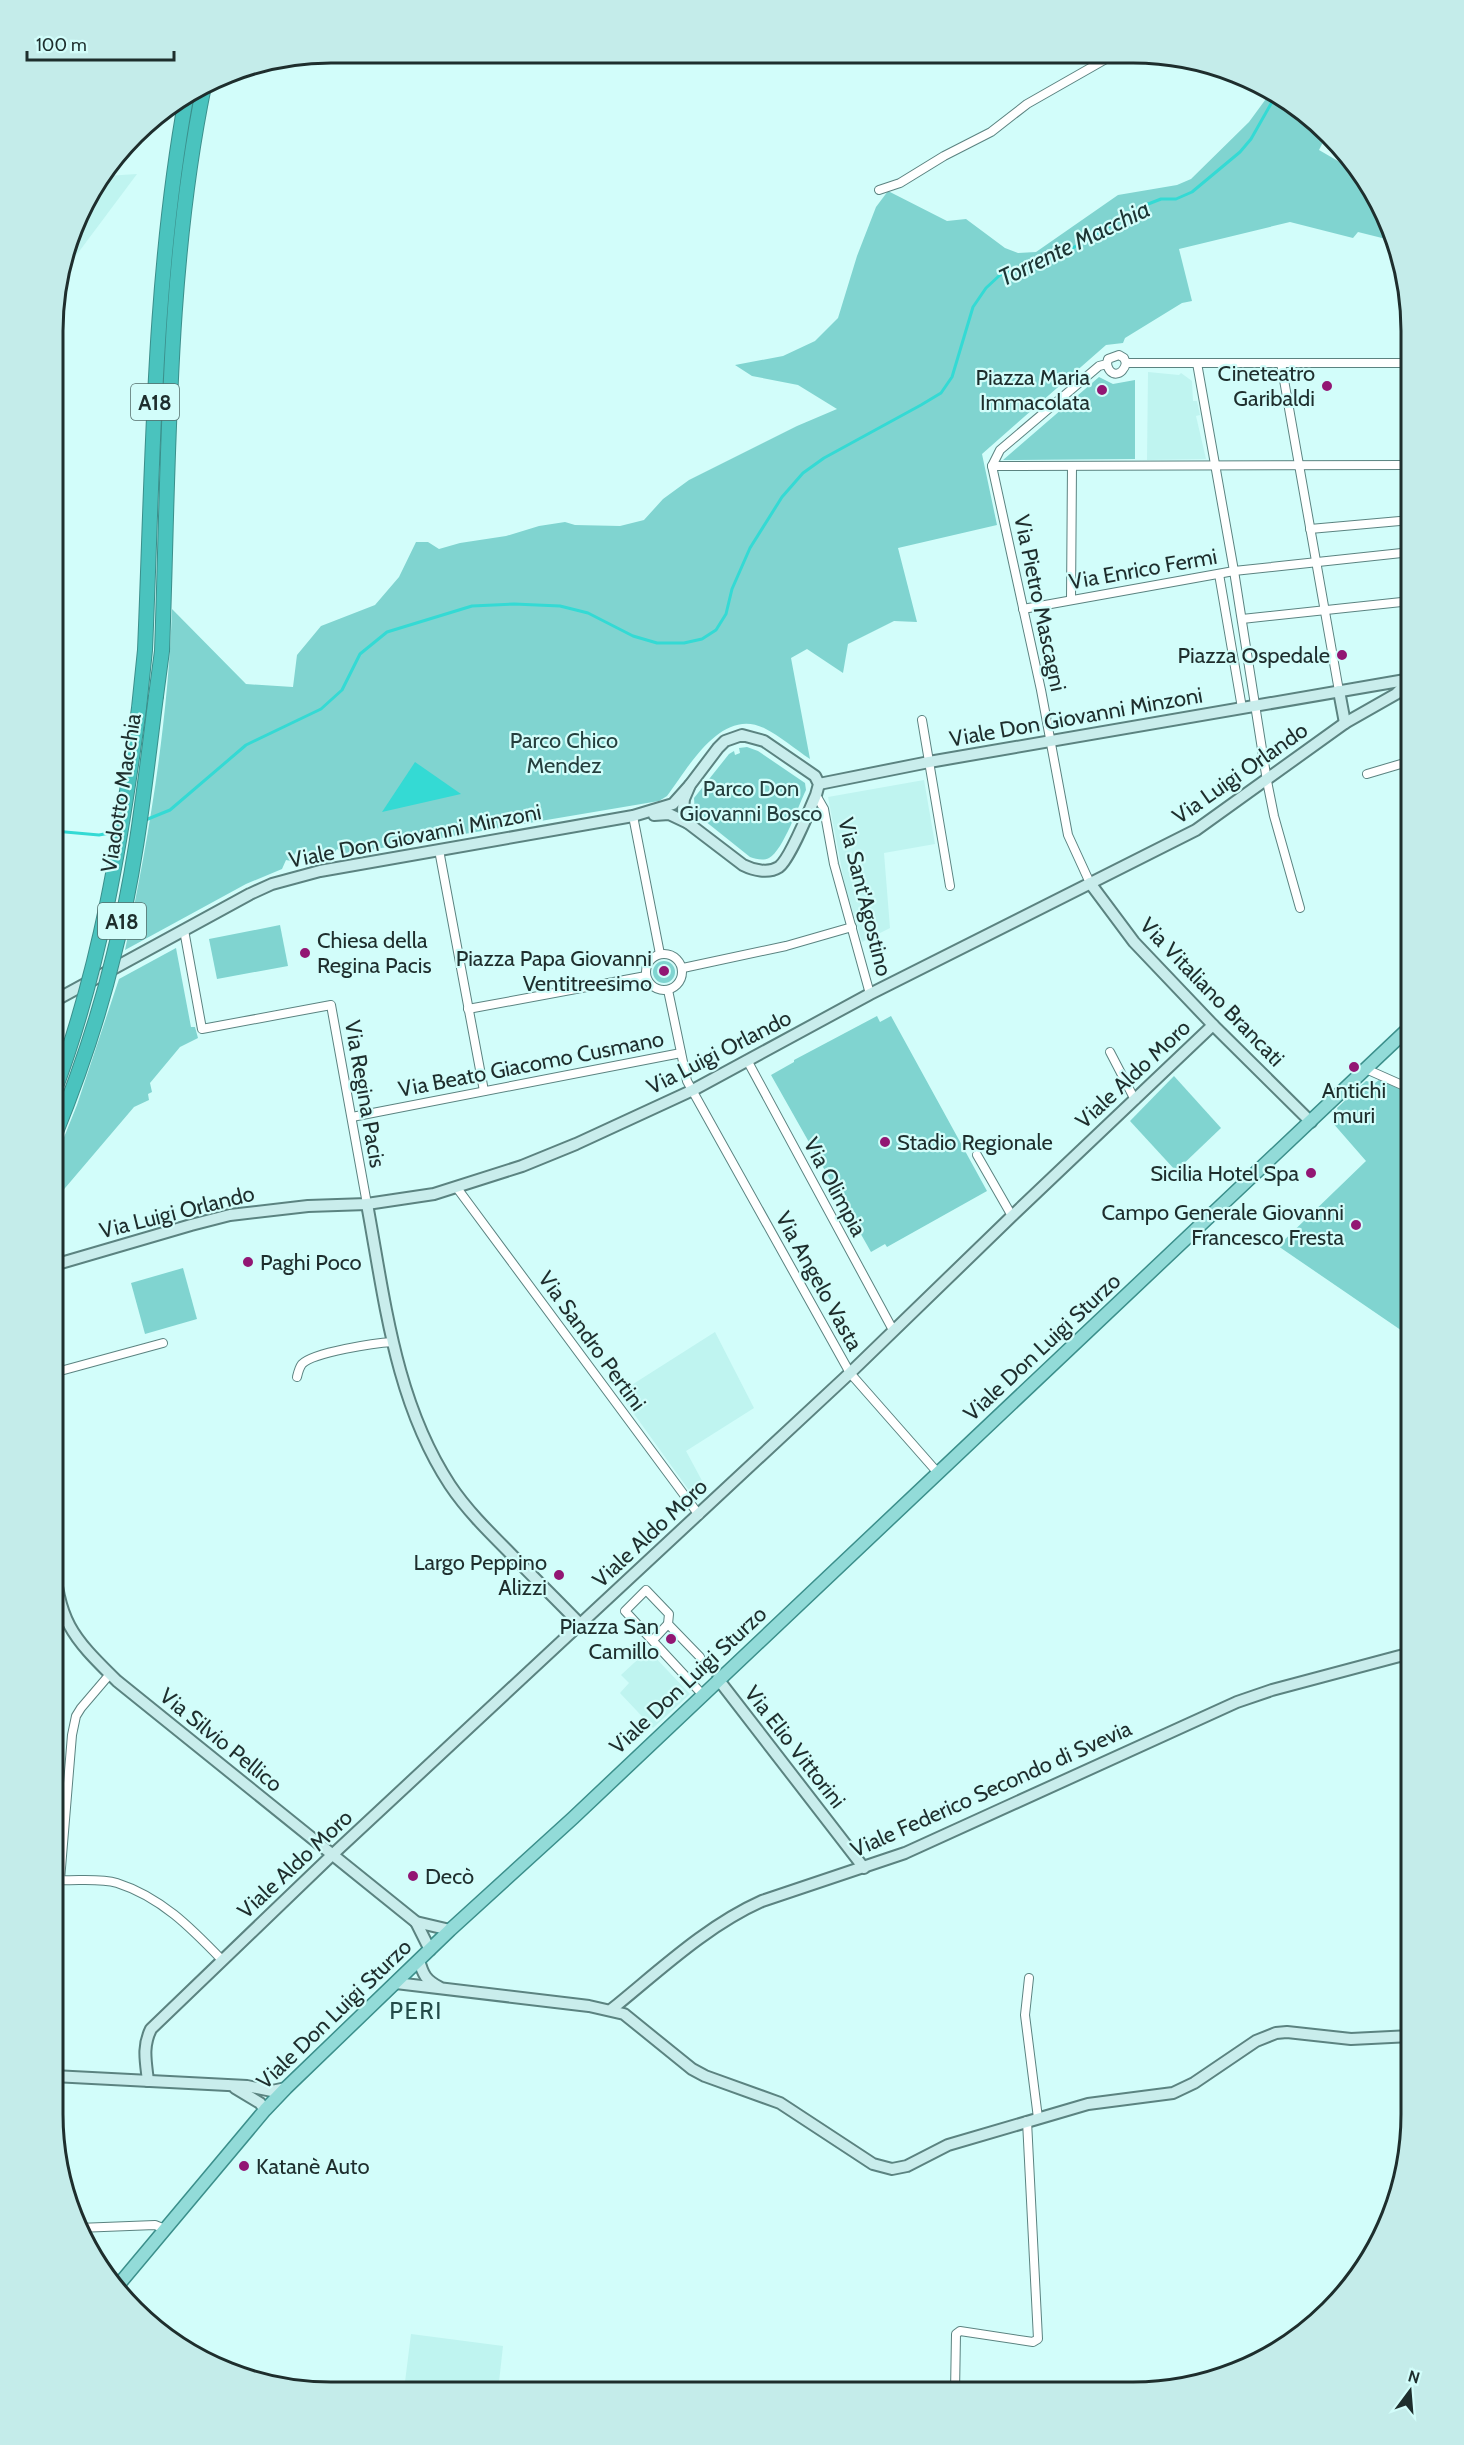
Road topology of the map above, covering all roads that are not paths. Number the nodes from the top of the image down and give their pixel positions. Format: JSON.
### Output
{"nodes":[{"id":1,"x":1099,"y":63,"type":"edge"},
{"id":2,"x":202,"y":96,"type":"edge"},
{"id":3,"x":185,"y":106,"type":"edge"},
{"id":4,"x":879,"y":190,"type":"dead end"},
{"id":5,"x":1126,"y":363,"type":"junction"},
{"id":6,"x":1200,"y":363,"type":"junction"},
{"id":7,"x":1281,"y":363,"type":"junction"},
{"id":8,"x":1401,"y":363,"type":"edge"},
{"id":9,"x":1107,"y":364,"type":"junction"},
{"id":10,"x":1215,"y":465,"type":"junction"},
{"id":11,"x":1299,"y":465,"type":"junction"},
{"id":12,"x":1401,"y":465,"type":"edge"},
{"id":13,"x":993,"y":469,"type":"junction"},
{"id":14,"x":1072,"y":470,"type":"junction"},
{"id":15,"x":1401,"y":521,"type":"edge"},
{"id":16,"x":1310,"y":529,"type":"junction"},
{"id":17,"x":1401,"y":553,"type":"edge"},
{"id":18,"x":1316,"y":562,"type":"junction"},
{"id":19,"x":1234,"y":572,"type":"junction"},
{"id":20,"x":1219,"y":574,"type":"junction"},
{"id":21,"x":1071,"y":600,"type":"junction"},
{"id":22,"x":1401,"y":602,"type":"edge"},
{"id":23,"x":1023,"y":609,"type":"junction"},
{"id":24,"x":1324,"y":610,"type":"junction"},
{"id":25,"x":1242,"y":619,"type":"junction"},
{"id":26,"x":1401,"y":681,"type":"edge"},
{"id":27,"x":1401,"y":689,"type":"edge"},
{"id":28,"x":1336,"y":692,"type":"junction"},
{"id":29,"x":1256,"y":705,"type":"junction"},
{"id":30,"x":1242,"y":708,"type":"junction"},
{"id":31,"x":922,"y":720,"type":"dead end"},
{"id":32,"x":1345,"y":723,"type":"junction"},
{"id":33,"x":1049,"y":741,"type":"junction"},
{"id":34,"x":929,"y":762,"type":"junction"},
{"id":35,"x":1401,"y":764,"type":"edge"},
{"id":36,"x":1367,"y":774,"type":"dead end"},
{"id":37,"x":1267,"y":781,"type":"junction"},
{"id":38,"x":690,"y":785,"type":"junction"},
{"id":39,"x":820,"y":787,"type":"junction"},
{"id":40,"x":633,"y":816,"type":"junction"},
{"id":41,"x":688,"y":823,"type":"junction"},
{"id":42,"x":438,"y":850,"type":"junction"},
{"id":43,"x":1090,"y":883,"type":"junction"},
{"id":44,"x":950,"y":886,"type":"dead end"},
{"id":45,"x":1300,"y":908,"type":"dead end"},
{"id":46,"x":852,"y":927,"type":"junction"},
{"id":47,"x":184,"y":930,"type":"junction"},
{"id":48,"x":660,"y":954,"type":"junction"},
{"id":49,"x":683,"y":968,"type":"junction"},
{"id":50,"x":646,"y":976,"type":"junction"},
{"id":51,"x":668,"y":990,"type":"junction"},
{"id":52,"x":870,"y":994,"type":"junction"},
{"id":53,"x":63,"y":996,"type":"edge"},
{"id":54,"x":468,"y":1009,"type":"junction"},
{"id":55,"x":1213,"y":1025,"type":"junction"},
{"id":56,"x":1401,"y":1036,"type":"edge"},
{"id":57,"x":1110,"y":1052,"type":"dead end"},
{"id":58,"x":681,"y":1053,"type":"junction"},
{"id":59,"x":747,"y":1060,"type":"junction"},
{"id":60,"x":63,"y":1064,"type":"edge"},
{"id":61,"x":1366,"y":1069,"type":"junction"},
{"id":62,"x":1401,"y":1085,"type":"edge"},
{"id":63,"x":693,"y":1090,"type":"junction"},
{"id":64,"x":484,"y":1091,"type":"junction"},
{"id":65,"x":1135,"y":1100,"type":"junction"},
{"id":66,"x":63,"y":1112,"type":"edge"},
{"id":67,"x":352,"y":1117,"type":"junction"},
{"id":68,"x":1311,"y":1122,"type":"junction"},
{"id":69,"x":977,"y":1155,"type":"dead end"},
{"id":70,"x":457,"y":1188,"type":"junction"},
{"id":71,"x":367,"y":1204,"type":"junction"},
{"id":72,"x":1012,"y":1216,"type":"junction"},
{"id":73,"x":63,"y":1262,"type":"edge"},
{"id":74,"x":893,"y":1330,"type":"junction"},
{"id":75,"x":393,"y":1342,"type":"junction"},
{"id":76,"x":163,"y":1343,"type":"dead end"},
{"id":77,"x":63,"y":1370,"type":"edge"},
{"id":78,"x":850,"y":1373,"type":"junction"},
{"id":79,"x":297,"y":1377,"type":"dead end"},
{"id":80,"x":938,"y":1473,"type":"junction"},
{"id":81,"x":699,"y":1515,"type":"junction"},
{"id":82,"x":63,"y":1609,"type":"edge"},
{"id":83,"x":580,"y":1624,"type":"junction"},
{"id":84,"x":668,"y":1624,"type":"junction"},
{"id":85,"x":653,"y":1640,"type":"junction"},
{"id":86,"x":1401,"y":1656,"type":"edge"},
{"id":87,"x":700,"y":1658,"type":"dead end"},
{"id":88,"x":110,"y":1674,"type":"junction"},
{"id":89,"x":718,"y":1679,"type":"junction"},
{"id":90,"x":702,"y":1694,"type":"junction"},
{"id":91,"x":63,"y":1844,"type":"edge"},
{"id":92,"x":332,"y":1856,"type":"junction"},
{"id":93,"x":864,"y":1868,"type":"junction"},
{"id":94,"x":63,"y":1880,"type":"edge"},
{"id":95,"x":416,"y":1922,"type":"junction"},
{"id":96,"x":450,"y":1930,"type":"junction"},
{"id":97,"x":430,"y":1950,"type":"junction"},
{"id":98,"x":222,"y":1960,"type":"junction"},
{"id":99,"x":419,"y":1960,"type":"junction"},
{"id":100,"x":1029,"y":1978,"type":"dead end"},
{"id":101,"x":396,"y":1983,"type":"junction"},
{"id":102,"x":439,"y":1987,"type":"junction"},
{"id":103,"x":612,"y":2009,"type":"junction"},
{"id":104,"x":1401,"y":2036,"type":"edge"},
{"id":105,"x":63,"y":2077,"type":"edge"},
{"id":106,"x":148,"y":2081,"type":"junction"},
{"id":107,"x":229,"y":2086,"type":"junction"},
{"id":108,"x":286,"y":2088,"type":"junction"},
{"id":109,"x":265,"y":2110,"type":"junction"},
{"id":110,"x":1032,"y":2120,"type":"junction"},
{"id":111,"x":88,"y":2228,"type":"edge"},
{"id":112,"x":165,"y":2229,"type":"junction"},
{"id":113,"x":122,"y":2282,"type":"edge"},
{"id":114,"x":955,"y":2382,"type":"edge"}],
"edges":[{"from":1,"to":4,"type":"street"},
{"from":2,"to":66,"type":"highway","name":"Viadotto Macchia","number":"A18","bridge":true},
{"from":3,"to":60,"type":"highway","name":"Viadotto Macchia","number":"A18","bridge":true},
{"from":5,"to":6,"type":"street"},
{"from":5,"to":9,"type":"street"},
{"from":5,"to":9,"type":"street"},
{"from":6,"to":7,"type":"street"},
{"from":6,"to":10,"type":"street"},
{"from":7,"to":8,"type":"street"},
{"from":7,"to":11,"type":"street"},
{"from":9,"to":13,"type":"street"},
{"from":10,"to":11,"type":"street"},
{"from":10,"to":14,"type":"street"},
{"from":10,"to":19,"type":"street"},
{"from":11,"to":12,"type":"street"},
{"from":11,"to":16,"type":"street"},
{"from":13,"to":14,"type":"street"},
{"from":13,"to":23,"type":"street","name":"Via Pietro Mascagni"},
{"from":14,"to":21,"type":"street"},
{"from":15,"to":16,"type":"street"},
{"from":16,"to":18,"type":"street"},
{"from":17,"to":18,"type":"street","name":"Via Enrico Fermi"},
{"from":18,"to":19,"type":"street","name":"Via Enrico Fermi"},
{"from":18,"to":24,"type":"street"},
{"from":19,"to":20,"type":"street","name":"Via Enrico Fermi"},
{"from":19,"to":25,"type":"street"},
{"from":20,"to":21,"type":"street","name":"Via Enrico Fermi"},
{"from":20,"to":30,"type":"street"},
{"from":21,"to":23,"type":"street","name":"Via Enrico Fermi"},
{"from":22,"to":24,"type":"street"},
{"from":23,"to":33,"type":"street","name":"Via Pietro Mascagni"},
{"from":24,"to":25,"type":"street"},
{"from":24,"to":28,"type":"street"},
{"from":25,"to":29,"type":"street"},
{"from":26,"to":28,"type":"street","name":"Viale Don Giovanni Minzoni"},
{"from":27,"to":32,"type":"street","name":"Via Luigi Orlando"},
{"from":28,"to":29,"type":"street","name":"Viale Don Giovanni Minzoni"},
{"from":28,"to":32,"type":"street"},
{"from":29,"to":30,"type":"street","name":"Viale Don Giovanni Minzoni"},
{"from":29,"to":37,"type":"street"},
{"from":30,"to":33,"type":"street","name":"Viale Don Giovanni Minzoni"},
{"from":31,"to":34,"type":"street"},
{"from":32,"to":37,"type":"street","name":"Via Luigi Orlando"},
{"from":33,"to":34,"type":"street","name":"Viale Don Giovanni Minzoni"},
{"from":33,"to":43,"type":"street","name":"Via Pietro Mascagni"},
{"from":34,"to":39,"type":"street","name":"Viale Don Giovanni Minzoni"},
{"from":34,"to":44,"type":"street"},
{"from":35,"to":36,"type":"street"},
{"from":37,"to":43,"type":"street","name":"Via Luigi Orlando"},
{"from":37,"to":45,"type":"street"},
{"from":38,"to":39,"type":"street"},
{"from":38,"to":40,"type":"street"},
{"from":38,"to":41,"type":"street"},
{"from":39,"to":41,"type":"street"},
{"from":39,"to":46,"type":"street","name":"Via Sant'Agostino"},
{"from":40,"to":41,"type":"street"},
{"from":40,"to":42,"type":"street","name":"Viale Don Giovanni Minzoni"},
{"from":40,"to":48,"type":"street"},
{"from":42,"to":47,"type":"street","name":"Viale Don Giovanni Minzoni"},
{"from":42,"to":54,"type":"street"},
{"from":43,"to":52,"type":"street","name":"Via Luigi Orlando"},
{"from":43,"to":55,"type":"street","name":"Via Vitaliano Brancati"},
{"from":46,"to":49,"type":"street"},
{"from":46,"to":52,"type":"street","name":"Via Sant'Agostino"},
{"from":47,"to":53,"type":"street","name":"Viale Don Giovanni Minzoni"},
{"from":47,"to":67,"type":"street","name":"Via Regina Pacis"},
{"from":48,"to":49,"type":"street"},
{"from":48,"to":50,"type":"street"},
{"from":49,"to":51,"type":"street"},
{"from":50,"to":51,"type":"street"},
{"from":50,"to":54,"type":"street"},
{"from":51,"to":58,"type":"street","name":"Via Angelo Vasta"},
{"from":52,"to":59,"type":"street","name":"Via Luigi Orlando"},
{"from":54,"to":64,"type":"street"},
{"from":55,"to":65,"type":"street","name":"Viale Aldo Moro"},
{"from":55,"to":68,"type":"street","name":"Via Vitaliano Brancati"},
{"from":56,"to":61,"type":"main road","name":"Viale Don Luigi Sturzo"},
{"from":57,"to":65,"type":"street"},
{"from":58,"to":63,"type":"street","name":"Via Angelo Vasta"},
{"from":58,"to":64,"type":"street","name":"Via Beato Giacomo Cusmano"},
{"from":59,"to":63,"type":"street","name":"Via Luigi Orlando"},
{"from":59,"to":74,"type":"street","name":"Via Olimpia"},
{"from":61,"to":62,"type":"street"},
{"from":61,"to":68,"type":"main road","name":"Viale Don Luigi Sturzo"},
{"from":63,"to":70,"type":"street","name":"Via Luigi Orlando"},
{"from":63,"to":78,"type":"street","name":"Via Angelo Vasta"},
{"from":64,"to":67,"type":"street","name":"Via Beato Giacomo Cusmano"},
{"from":65,"to":72,"type":"street","name":"Viale Aldo Moro"},
{"from":67,"to":71,"type":"street","name":"Via Regina Pacis"},
{"from":68,"to":80,"type":"main road","name":"Viale Don Luigi Sturzo"},
{"from":69,"to":72,"type":"street"},
{"from":70,"to":71,"type":"street","name":"Via Luigi Orlando"},
{"from":70,"to":81,"type":"street","name":"Via Sandro Pertini"},
{"from":71,"to":73,"type":"street","name":"Via Luigi Orlando"},
{"from":71,"to":75,"type":"street"},
{"from":72,"to":74,"type":"street","name":"Viale Aldo Moro"},
{"from":74,"to":78,"type":"street","name":"Viale Aldo Moro"},
{"from":75,"to":79,"type":"street"},
{"from":75,"to":83,"type":"street"},
{"from":76,"to":77,"type":"street"},
{"from":78,"to":80,"type":"street","name":"Via Angelo Vasta"},
{"from":78,"to":81,"type":"street","name":"Viale Aldo Moro"},
{"from":80,"to":89,"type":"main road","name":"Viale Don Luigi Sturzo"},
{"from":81,"to":83,"type":"street","name":"Viale Aldo Moro"},
{"from":82,"to":88,"type":"street","name":"Via Silvio Pellico"},
{"from":83,"to":92,"type":"street","name":"Viale Aldo Moro"},
{"from":84,"to":85,"type":"street"},
{"from":84,"to":85,"type":"street"},
{"from":84,"to":87,"type":"street"},
{"from":85,"to":90,"type":"street"},
{"from":86,"to":93,"type":"street","name":"Viale Federico Secondo di Svevia"},
{"from":88,"to":91,"type":"street"},
{"from":88,"to":92,"type":"street","name":"Via Silvio Pellico"},
{"from":89,"to":90,"type":"main road","name":"Viale Don Luigi Sturzo"},
{"from":89,"to":93,"type":"street","name":"Via Elio Vittorini"},
{"from":90,"to":96,"type":"main road","name":"Viale Don Luigi Sturzo"},
{"from":92,"to":95,"type":"street","name":"Via Silvio Pellico"},
{"from":92,"to":98,"type":"street","name":"Viale Aldo Moro"},
{"from":93,"to":103,"type":"street","name":"Viale Federico Secondo di Svevia"},
{"from":94,"to":98,"type":"street"},
{"from":95,"to":96,"type":"street"},
{"from":95,"to":97,"type":"street"},
{"from":96,"to":97,"type":"main road","name":"Viale Don Luigi Sturzo"},
{"from":97,"to":99,"type":"main road","name":"Viale Don Luigi Sturzo"},
{"from":98,"to":106,"type":"street","name":"Viale Aldo Moro"},
{"from":99,"to":101,"type":"main road","name":"Viale Don Luigi Sturzo"},
{"from":99,"to":102,"type":"street"},
{"from":100,"to":110,"type":"street"},
{"from":101,"to":102,"type":"street"},
{"from":101,"to":108,"type":"main road","name":"Viale Don Luigi Sturzo"},
{"from":102,"to":103,"type":"street"},
{"from":103,"to":110,"type":"street"},
{"from":104,"to":110,"type":"street"},
{"from":105,"to":106,"type":"street"},
{"from":106,"to":107,"type":"street"},
{"from":107,"to":108,"type":"street"},
{"from":107,"to":109,"type":"street"},
{"from":108,"to":109,"type":"main road","name":"Viale Don Luigi Sturzo"},
{"from":109,"to":112,"type":"main road","name":"Viale Don Luigi Sturzo"},
{"from":110,"to":114,"type":"street"},
{"from":111,"to":112,"type":"street"},
{"from":112,"to":113,"type":"main road","name":"Viale Don Luigi Sturzo"}]}
